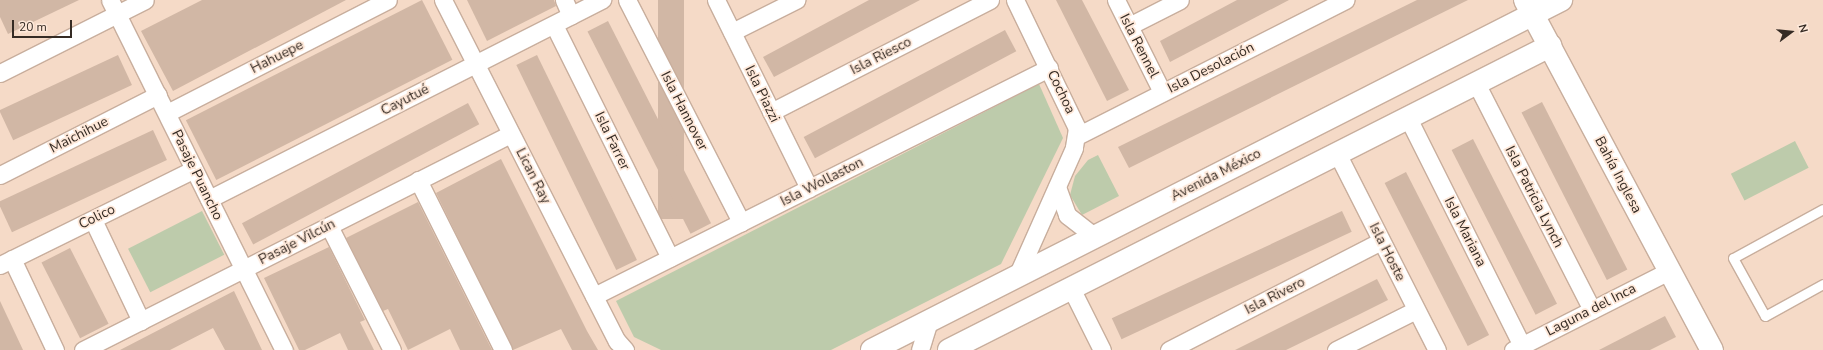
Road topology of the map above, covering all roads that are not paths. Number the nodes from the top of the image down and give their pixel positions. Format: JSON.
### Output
{"nodes":[{"id":1,"x":145,"y":0,"type":"edge"},
{"id":2,"x":388,"y":0,"type":"edge"},
{"id":3,"x":444,"y":0,"type":"edge"},
{"id":4,"x":564,"y":0,"type":"edge"},
{"id":5,"x":602,"y":0,"type":"edge"},
{"id":6,"x":627,"y":0,"type":"edge"},
{"id":7,"x":716,"y":0,"type":"edge"},
{"id":8,"x":796,"y":0,"type":"edge"},
{"id":9,"x":990,"y":0,"type":"edge"},
{"id":10,"x":1015,"y":0,"type":"edge"},
{"id":11,"x":1116,"y":0,"type":"edge"},
{"id":12,"x":1180,"y":0,"type":"edge"},
{"id":13,"x":1346,"y":0,"type":"edge"},
{"id":14,"x":1561,"y":0,"type":"edge"},
{"id":15,"x":114,"y":7,"type":"edge"},
{"id":16,"x":1529,"y":7,"type":"edge"},
{"id":17,"x":571,"y":16,"type":"junction"},
{"id":18,"x":554,"y":25,"type":"junction"},
{"id":19,"x":1129,"y":26,"type":"junction"},
{"id":20,"x":732,"y":32,"type":"junction"},
{"id":21,"x":1550,"y":46,"type":"junction"},
{"id":22,"x":476,"y":64,"type":"junction"},
{"id":23,"x":1049,"y":68,"type":"junction"},
{"id":24,"x":0,"y":73,"type":"edge"},
{"id":25,"x":1476,"y":83,"type":"junction"},
{"id":26,"x":1162,"y":92,"type":"junction"},
{"id":27,"x":158,"y":95,"type":"junction"},
{"id":28,"x":771,"y":112,"type":"junction"},
{"id":29,"x":166,"y":113,"type":"junction"},
{"id":30,"x":1408,"y":118,"type":"junction"},
{"id":31,"x":511,"y":134,"type":"junction"},
{"id":32,"x":1077,"y":136,"type":"junction"},
{"id":33,"x":1337,"y":154,"type":"junction"},
{"id":34,"x":194,"y":169,"type":"junction"},
{"id":35,"x":0,"y":175,"type":"edge"},
{"id":36,"x":418,"y":180,"type":"junction"},
{"id":37,"x":1194,"y":186,"type":"junction"},
{"id":38,"x":1057,"y":187,"type":"junction"},
{"id":39,"x":809,"y":188,"type":"junction"},
{"id":40,"x":209,"y":199,"type":"junction"},
{"id":41,"x":1823,"y":209,"type":"edge"},
{"id":42,"x":1208,"y":219,"type":"junction"},
{"id":43,"x":93,"y":220,"type":"junction"},
{"id":44,"x":741,"y":222,"type":"junction"},
{"id":45,"x":329,"y":226,"type":"junction"},
{"id":46,"x":1095,"y":237,"type":"junction"},
{"id":47,"x":1381,"y":241,"type":"junction"},
{"id":48,"x":670,"y":258,"type":"junction"},
{"id":49,"x":6,"y":262,"type":"edge"},
{"id":50,"x":243,"y":269,"type":"junction"},
{"id":51,"x":1669,"y":271,"type":"junction"},
{"id":52,"x":1017,"y":276,"type":"junction"},
{"id":53,"x":1823,"y":284,"type":"edge"},
{"id":54,"x":1071,"y":288,"type":"junction"},
{"id":55,"x":594,"y":296,"type":"junction"},
{"id":56,"x":1416,"y":310,"type":"junction"},
{"id":57,"x":1592,"y":310,"type":"junction"},
{"id":58,"x":141,"y":321,"type":"junction"},
{"id":59,"x":928,"y":321,"type":"junction"},
{"id":60,"x":1518,"y":348,"type":"edge"},
{"id":61,"x":1709,"y":349,"type":"edge"},
{"id":62,"x":55,"y":350,"type":"edge"},
{"id":63,"x":83,"y":350,"type":"edge"},
{"id":64,"x":284,"y":350,"type":"edge"},
{"id":65,"x":392,"y":350,"type":"edge"},
{"id":66,"x":503,"y":350,"type":"edge"},
{"id":67,"x":625,"y":350,"type":"edge"},
{"id":68,"x":872,"y":350,"type":"edge"},
{"id":69,"x":920,"y":350,"type":"edge"},
{"id":70,"x":949,"y":350,"type":"edge"},
{"id":71,"x":1102,"y":350,"type":"edge"},
{"id":72,"x":1169,"y":350,"type":"edge"},
{"id":73,"x":1336,"y":350,"type":"edge"},
{"id":74,"x":1436,"y":350,"type":"edge"}],
"edges":[{"from":1,"to":15,"type":"street"},
{"from":2,"to":29,"type":"street","name":"Hahuepe"},
{"from":3,"to":22,"type":"street","name":"Lican Ray"},
{"from":4,"to":17,"type":"street"},
{"from":5,"to":17,"type":"street","name":"Cayutué"},
{"from":6,"to":44,"type":"street","name":"Isla Hannover"},
{"from":7,"to":20,"type":"street","name":"Isla Piazzi"},
{"from":8,"to":20,"type":"street"},
{"from":9,"to":28,"type":"street","name":"Isla Riesco"},
{"from":10,"to":23,"type":"street","name":"Cochoa"},
{"from":11,"to":19,"type":"street","name":"Isla Rennel"},
{"from":12,"to":19,"type":"street"},
{"from":13,"to":26,"type":"street","name":"Isla Desolación"},
{"from":14,"to":16,"type":"street","name":"Avenida México"},
{"from":15,"to":24,"type":"street"},
{"from":15,"to":27,"type":"street","name":"Pasaje Puancho"},
{"from":16,"to":21,"type":"street","name":"Bahía Inglesa"},
{"from":16,"to":37,"type":"street","name":"Avenida México"},
{"from":17,"to":18,"type":"street","name":"Cayutué"},
{"from":18,"to":22,"type":"street","name":"Cayutué"},
{"from":18,"to":48,"type":"street","name":"Isla Farrer"},
{"from":19,"to":26,"type":"street","name":"Isla Rennel"},
{"from":20,"to":28,"type":"street","name":"Isla Piazzi"},
{"from":21,"to":25,"type":"street"},
{"from":21,"to":51,"type":"street","name":"Bahía Inglesa"},
{"from":22,"to":31,"type":"street","name":"Lican Ray"},
{"from":22,"to":40,"type":"street","name":"Cayutué"},
{"from":23,"to":32,"type":"street","name":"Cochoa"},
{"from":23,"to":39,"type":"street","name":"Isla Wollaston"},
{"from":25,"to":30,"type":"street"},
{"from":25,"to":57,"type":"street","name":"Isla Patricia Lynch"},
{"from":26,"to":32,"type":"street","name":"Isla Desolación"},
{"from":27,"to":29,"type":"street","name":"Pasaje Puancho"},
{"from":27,"to":35,"type":"street","name":"Maichihue"},
{"from":28,"to":39,"type":"street","name":"Isla Piazzi"},
{"from":29,"to":34,"type":"street","name":"Pasaje Puancho"},
{"from":30,"to":33,"type":"street"},
{"from":30,"to":60,"type":"street","name":"Isla Mariana"},
{"from":31,"to":36,"type":"street","name":"Pasaje Vilcún"},
{"from":31,"to":55,"type":"street","name":"Lican Ray"},
{"from":32,"to":38,"type":"street"},
{"from":33,"to":42,"type":"street"},
{"from":33,"to":47,"type":"street","name":"Isla Hoste"},
{"from":34,"to":40,"type":"street","name":"Pasaje Puancho"},
{"from":34,"to":43,"type":"street","name":"Colico"},
{"from":36,"to":45,"type":"street","name":"Pasaje Vilcún"},
{"from":36,"to":66,"type":"street"},
{"from":37,"to":42,"type":"street"},
{"from":37,"to":46,"type":"street","name":"Avenida México"},
{"from":38,"to":46,"type":"street"},
{"from":38,"to":52,"type":"street"},
{"from":39,"to":44,"type":"street","name":"Isla Wollaston"},
{"from":40,"to":50,"type":"street","name":"Pasaje Puancho"},
{"from":41,"to":53,"type":"lane"},
{"from":42,"to":54,"type":"street"},
{"from":43,"to":49,"type":"street","name":"Colico"},
{"from":43,"to":58,"type":"street"},
{"from":44,"to":48,"type":"street","name":"Isla Wollaston"},
{"from":45,"to":50,"type":"street","name":"Pasaje Vilcún"},
{"from":45,"to":65,"type":"street"},
{"from":46,"to":52,"type":"street","name":"Avenida México"},
{"from":47,"to":56,"type":"street","name":"Isla Hoste"},
{"from":47,"to":72,"type":"street","name":"Isla Rivero"},
{"from":48,"to":55,"type":"street","name":"Isla Wollaston"},
{"from":49,"to":62,"type":"street"},
{"from":50,"to":58,"type":"street","name":"Pasaje Vilcún"},
{"from":50,"to":64,"type":"street","name":"Pasaje Puancho"},
{"from":51,"to":57,"type":"street","name":"Laguna del Inca"},
{"from":51,"to":61,"type":"street","name":"Bahía Inglesa"},
{"from":52,"to":59,"type":"street","name":"Avenida México"},
{"from":54,"to":70,"type":"street"},
{"from":54,"to":71,"type":"street"},
{"from":55,"to":67,"type":"street","name":"Lican Ray"},
{"from":56,"to":73,"type":"street"},
{"from":56,"to":74,"type":"street","name":"Isla Hoste"},
{"from":57,"to":60,"type":"street","name":"Laguna del Inca"},
{"from":58,"to":63,"type":"street","name":"Pasaje Vilcún"},
{"from":59,"to":68,"type":"street","name":"Avenida México"},
{"from":59,"to":69,"type":"street"}]}
